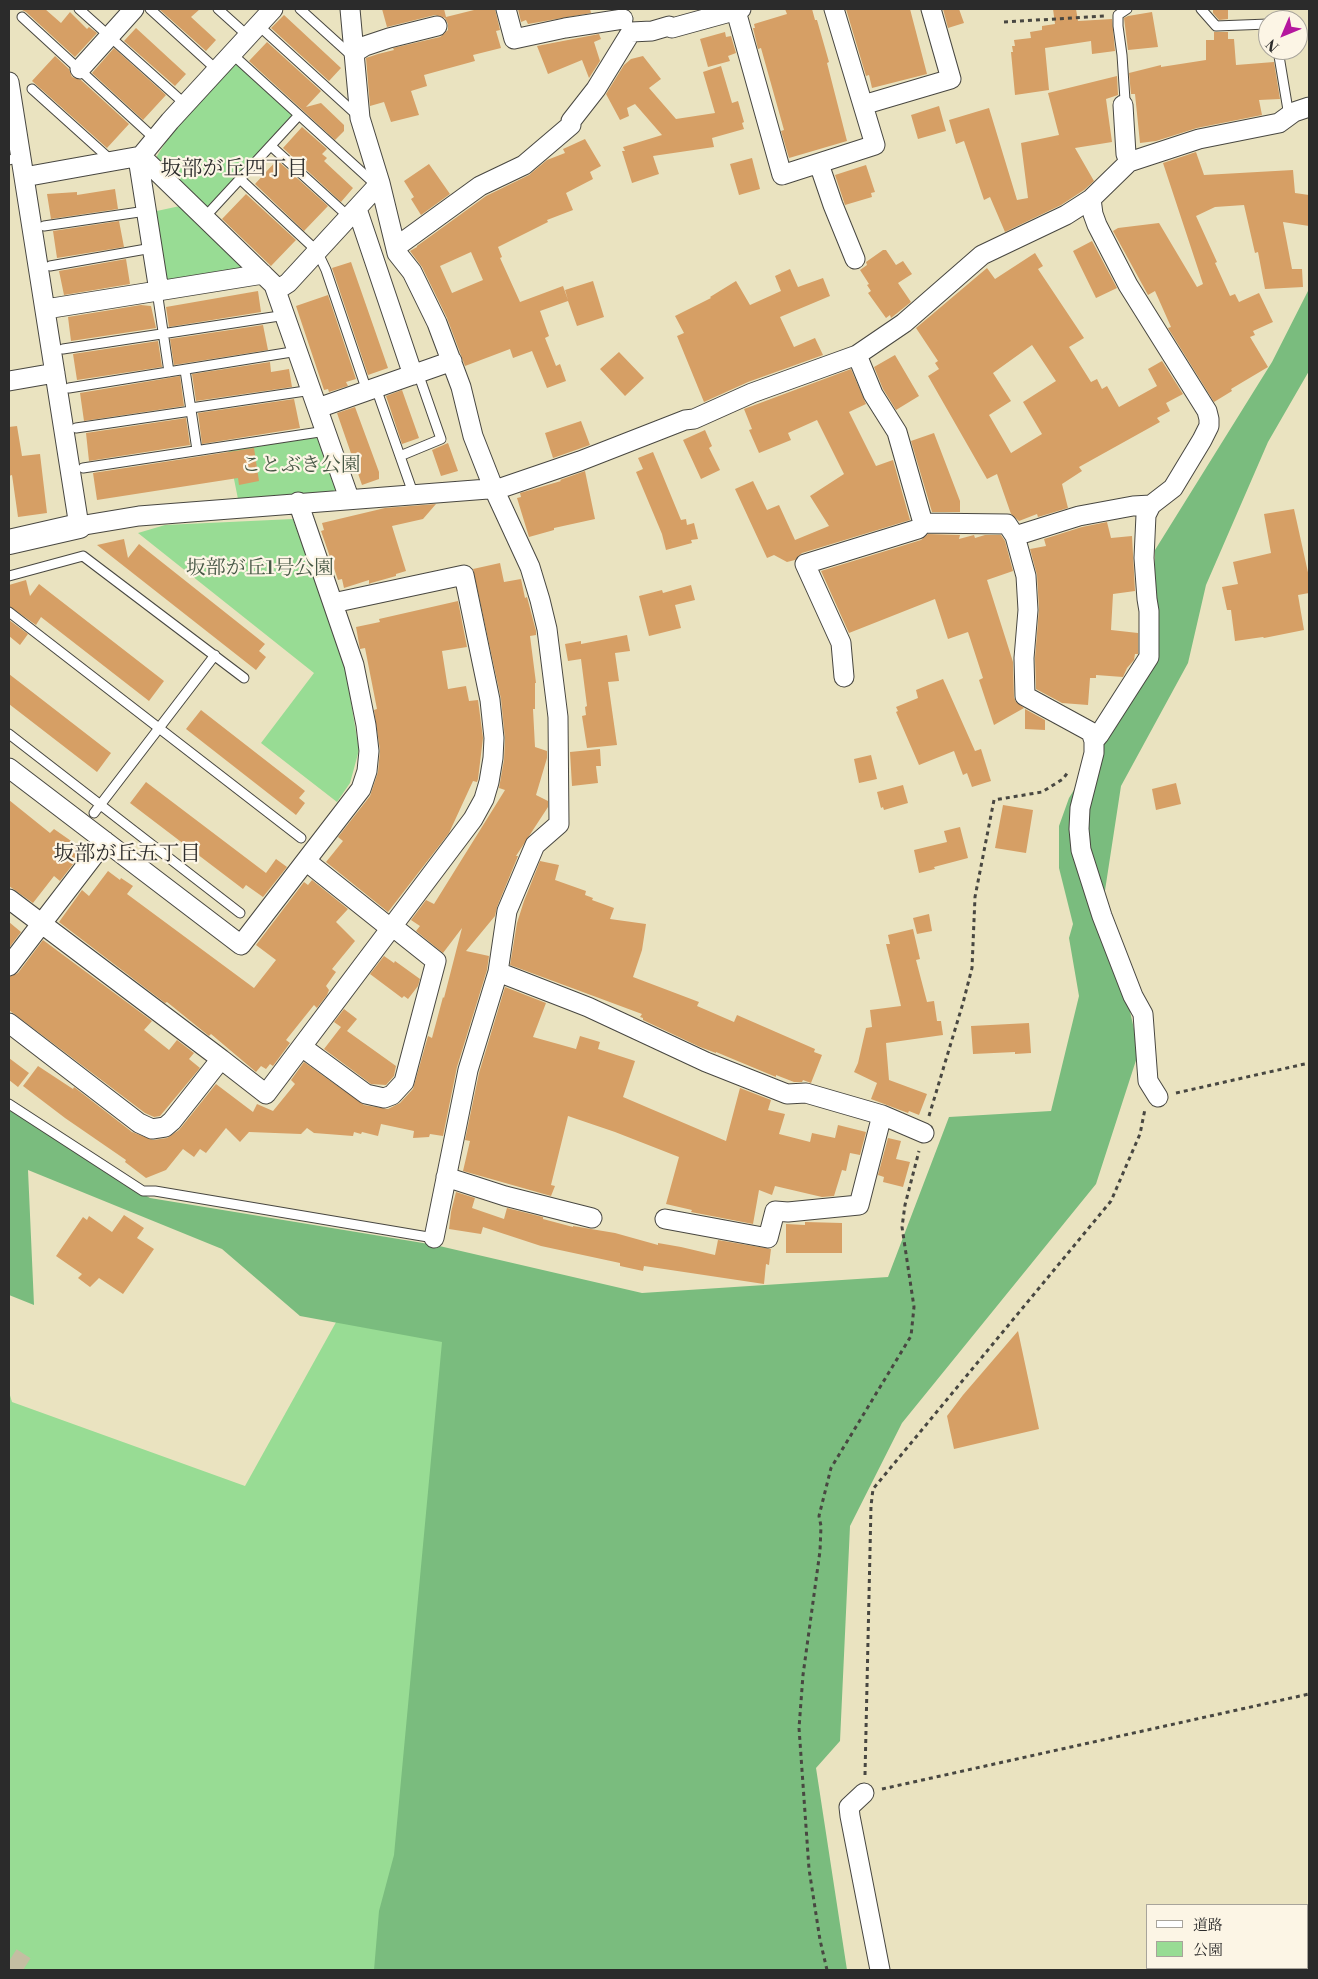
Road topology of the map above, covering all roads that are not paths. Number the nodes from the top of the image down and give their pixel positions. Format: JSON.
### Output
{"nodes":[{"id":1,"x":134,"y":9,"type":"edge"},
{"id":2,"x":150,"y":9,"type":"edge"},
{"id":3,"x":218,"y":9,"type":"edge"},
{"id":4,"x":273,"y":9,"type":"edge"},
{"id":5,"x":300,"y":9,"type":"edge"},
{"id":6,"x":350,"y":9,"type":"edge"},
{"id":7,"x":506,"y":9,"type":"edge"},
{"id":8,"x":834,"y":9,"type":"edge"},
{"id":9,"x":931,"y":9,"type":"edge"},
{"id":10,"x":1126,"y":9,"type":"edge"},
{"id":11,"x":1201,"y":9,"type":"edge"},
{"id":12,"x":84,"y":10,"type":"edge"},
{"id":13,"x":738,"y":10,"type":"edge"},
{"id":14,"x":1118,"y":12,"type":"edge"},
{"id":15,"x":22,"y":17,"type":"dead end"},
{"id":16,"x":624,"y":20,"type":"edge"},
{"id":17,"x":1258,"y":24,"type":"edge"},
{"id":18,"x":438,"y":26,"type":"dead end"},
{"id":19,"x":253,"y":30,"type":"junction"},
{"id":20,"x":109,"y":36,"type":"junction"},
{"id":21,"x":232,"y":54,"type":"junction"},
{"id":22,"x":354,"y":56,"type":"junction"},
{"id":23,"x":1280,"y":60,"type":"edge"},
{"id":24,"x":80,"y":69,"type":"junction"},
{"id":25,"x":217,"y":70,"type":"junction"},
{"id":26,"x":9,"y":82,"type":"edge"},
{"id":27,"x":32,"y":88,"type":"dead end"},
{"id":28,"x":185,"y":104,"type":"junction"},
{"id":29,"x":863,"y":105,"type":"junction"},
{"id":30,"x":1123,"y":105,"type":"joint"},
{"id":31,"x":1309,"y":107,"type":"edge"},
{"id":32,"x":300,"y":116,"type":"junction"},
{"id":33,"x":1289,"y":116,"type":"junction"},
{"id":34,"x":360,"y":118,"type":"junction"},
{"id":35,"x":155,"y":139,"type":"junction"},
{"id":36,"x":271,"y":146,"type":"junction"},
{"id":37,"x":139,"y":157,"type":"junction"},
{"id":38,"x":15,"y":158,"type":"edge"},
{"id":39,"x":112,"y":162,"type":"junction"},
{"id":40,"x":1129,"y":162,"type":"junction"},
{"id":41,"x":819,"y":164,"type":"junction"},
{"id":42,"x":24,"y":177,"type":"junction"},
{"id":43,"x":240,"y":179,"type":"junction"},
{"id":44,"x":379,"y":184,"type":"junction"},
{"id":45,"x":1091,"y":199,"type":"junction"},
{"id":46,"x":146,"y":211,"type":"junction"},
{"id":47,"x":353,"y":213,"type":"junction"},
{"id":48,"x":204,"y":218,"type":"junction"},
{"id":49,"x":44,"y":226,"type":"dead end"},
{"id":50,"x":396,"y":247,"type":"junction"},
{"id":51,"x":152,"y":248,"type":"junction"},
{"id":52,"x":317,"y":251,"type":"junction"},
{"id":53,"x":855,"y":259,"type":"dead end"},
{"id":54,"x":50,"y":266,"type":"dead end"},
{"id":55,"x":263,"y":274,"type":"junction"},
{"id":56,"x":277,"y":290,"type":"junction"},
{"id":57,"x":158,"y":291,"type":"junction"},
{"id":58,"x":46,"y":309,"type":"junction"},
{"id":59,"x":286,"y":314,"type":"junction"},
{"id":60,"x":164,"y":334,"type":"junction"},
{"id":61,"x":63,"y":349,"type":"dead end"},
{"id":62,"x":298,"y":351,"type":"junction"},
{"id":63,"x":857,"y":355,"type":"junction"},
{"id":64,"x":452,"y":361,"type":"junction"},
{"id":65,"x":185,"y":370,"type":"junction"},
{"id":66,"x":169,"y":372,"type":"junction"},
{"id":67,"x":55,"y":373,"type":"junction"},
{"id":68,"x":415,"y":374,"type":"junction"},
{"id":69,"x":9,"y":380,"type":"edge"},
{"id":70,"x":69,"y":388,"type":"dead end"},
{"id":71,"x":371,"y":389,"type":"junction"},
{"id":72,"x":312,"y":390,"type":"junction"},
{"id":73,"x":318,"y":408,"type":"junction"},
{"id":74,"x":191,"y":410,"type":"junction"},
{"id":75,"x":76,"y":428,"type":"dead end"},
{"id":76,"x":326,"y":431,"type":"junction"},
{"id":77,"x":197,"y":450,"type":"junction"},
{"id":78,"x":400,"y":456,"type":"junction"},
{"id":79,"x":82,"y":468,"type":"dead end"},
{"id":80,"x":493,"y":487,"type":"junction"},
{"id":81,"x":413,"y":494,"type":"junction"},
{"id":82,"x":349,"y":498,"type":"junction"},
{"id":83,"x":298,"y":502,"type":"junction"},
{"id":84,"x":1151,"y":505,"type":"junction"},
{"id":85,"x":923,"y":523,"type":"junction"},
{"id":86,"x":79,"y":526,"type":"junction"},
{"id":87,"x":1015,"y":536,"type":"junction"},
{"id":88,"x":9,"y":542,"type":"edge"},
{"id":89,"x":9,"y":576,"type":"edge"},
{"id":90,"x":333,"y":603,"type":"junction"},
{"id":91,"x":9,"y":612,"type":"edge"},
{"id":92,"x":215,"y":655,"type":"junction"},
{"id":93,"x":844,"y":677,"type":"dead end"},
{"id":94,"x":244,"y":678,"type":"dead end"},
{"id":95,"x":158,"y":728,"type":"junction"},
{"id":96,"x":9,"y":734,"type":"edge"},
{"id":97,"x":1094,"y":741,"type":"junction"},
{"id":98,"x":9,"y":768,"type":"edge"},
{"id":99,"x":97,"y":809,"type":"junction"},
{"id":100,"x":301,"y":838,"type":"dead end"},
{"id":101,"x":105,"y":841,"type":"junction"},
{"id":102,"x":306,"y":861,"type":"junction"},
{"id":103,"x":9,"y":898,"type":"edge"},
{"id":104,"x":240,"y":913,"type":"dead end"},
{"id":105,"x":41,"y":923,"type":"junction"},
{"id":106,"x":391,"y":927,"type":"junction"},
{"id":107,"x":9,"y":966,"type":"edge"},
{"id":108,"x":498,"y":972,"type":"junction"},
{"id":109,"x":9,"y":1023,"type":"edge"},
{"id":110,"x":302,"y":1047,"type":"junction"},
{"id":111,"x":221,"y":1059,"type":"junction"},
{"id":112,"x":1158,"y":1097,"type":"road end"},
{"id":113,"x":9,"y":1104,"type":"edge"},
{"id":114,"x":882,"y":1115,"type":"junction"},
{"id":115,"x":924,"y":1133,"type":"road end"},
{"id":116,"x":446,"y":1177,"type":"junction"},
{"id":117,"x":592,"y":1218,"type":"dead end"},
{"id":118,"x":665,"y":1219,"type":"dead end"},
{"id":119,"x":434,"y":1238,"type":"joint"},
{"id":120,"x":864,"y":1793,"type":"road end"},
{"id":121,"x":880,"y":1970,"type":"edge"}],
"edges":[{"from":1,"to":20,"type":"street"},
{"from":2,"to":25,"type":"lane"},
{"from":3,"to":19,"type":"lane"},
{"from":4,"to":19,"type":"street"},
{"from":5,"to":22,"type":"lane"},
{"from":6,"to":22,"type":"street"},
{"from":7,"to":16,"type":"street"},
{"from":8,"to":29,"type":"street"},
{"from":9,"to":29,"type":"street"},
{"from":10,"to":14,"type":"lane"},
{"from":11,"to":17,"type":"lane"},
{"from":12,"to":20,"type":"lane"},
{"from":13,"to":16,"type":"street"},
{"from":13,"to":41,"type":"street"},
{"from":14,"to":30,"type":"lane"},
{"from":15,"to":24,"type":"lane"},
{"from":16,"to":50,"type":"street"},
{"from":18,"to":22,"type":"street"},
{"from":19,"to":21,"type":"street"},
{"from":19,"to":34,"type":"lane"},
{"from":20,"to":24,"type":"street"},
{"from":20,"to":28,"type":"lane"},
{"from":21,"to":25,"type":"street"},
{"from":21,"to":32,"type":"lane"},
{"from":22,"to":34,"type":"street"},
{"from":23,"to":33,"type":"lane"},
{"from":24,"to":35,"type":"lane"},
{"from":25,"to":28,"type":"street"},
{"from":26,"to":38,"type":"street"},
{"from":27,"to":39,"type":"lane"},
{"from":28,"to":35,"type":"street"},
{"from":29,"to":41,"type":"street"},
{"from":30,"to":40,"type":"street"},
{"from":31,"to":33,"type":"street"},
{"from":32,"to":36,"type":"lane"},
{"from":32,"to":44,"type":"lane"},
{"from":33,"to":40,"type":"street"},
{"from":34,"to":44,"type":"street"},
{"from":35,"to":37,"type":"street"},
{"from":36,"to":43,"type":"lane"},
{"from":36,"to":47,"type":"lane"},
{"from":37,"to":39,"type":"street"},
{"from":37,"to":46,"type":"street"},
{"from":37,"to":48,"type":"street"},
{"from":38,"to":42,"type":"street"},
{"from":39,"to":42,"type":"street"},
{"from":40,"to":45,"type":"street"},
{"from":41,"to":53,"type":"street"},
{"from":42,"to":58,"type":"street"},
{"from":43,"to":48,"type":"lane"},
{"from":43,"to":52,"type":"lane"},
{"from":44,"to":47,"type":"street"},
{"from":44,"to":50,"type":"street"},
{"from":45,"to":63,"type":"street"},
{"from":45,"to":84,"type":"street"},
{"from":46,"to":49,"type":"lane"},
{"from":46,"to":51,"type":"street"},
{"from":47,"to":52,"type":"street"},
{"from":47,"to":68,"type":"street"},
{"from":48,"to":55,"type":"street"},
{"from":50,"to":64,"type":"street"},
{"from":51,"to":54,"type":"lane"},
{"from":51,"to":57,"type":"street"},
{"from":52,"to":56,"type":"street"},
{"from":52,"to":71,"type":"lane"},
{"from":55,"to":56,"type":"street"},
{"from":55,"to":57,"type":"street"},
{"from":56,"to":59,"type":"street"},
{"from":57,"to":58,"type":"street"},
{"from":57,"to":60,"type":"lane"},
{"from":58,"to":67,"type":"street"},
{"from":59,"to":60,"type":"lane"},
{"from":59,"to":62,"type":"street"},
{"from":60,"to":61,"type":"lane"},
{"from":60,"to":66,"type":"lane"},
{"from":62,"to":65,"type":"lane"},
{"from":62,"to":72,"type":"street"},
{"from":63,"to":80,"type":"street"},
{"from":63,"to":85,"type":"street"},
{"from":64,"to":68,"type":"street"},
{"from":64,"to":80,"type":"street"},
{"from":65,"to":66,"type":"lane"},
{"from":65,"to":74,"type":"lane"},
{"from":66,"to":70,"type":"lane"},
{"from":67,"to":69,"type":"street"},
{"from":67,"to":86,"type":"street"},
{"from":68,"to":71,"type":"street"},
{"from":68,"to":78,"type":"lane"},
{"from":71,"to":73,"type":"street"},
{"from":71,"to":78,"type":"lane"},
{"from":72,"to":73,"type":"street"},
{"from":72,"to":74,"type":"lane"},
{"from":73,"to":76,"type":"street"},
{"from":74,"to":75,"type":"lane"},
{"from":74,"to":77,"type":"lane"},
{"from":76,"to":77,"type":"lane"},
{"from":76,"to":82,"type":"street"},
{"from":77,"to":79,"type":"lane"},
{"from":78,"to":81,"type":"lane"},
{"from":80,"to":81,"type":"street"},
{"from":80,"to":108,"type":"street"},
{"from":81,"to":82,"type":"street"},
{"from":82,"to":83,"type":"street"},
{"from":83,"to":86,"type":"street"},
{"from":83,"to":90,"type":"street"},
{"from":84,"to":87,"type":"street"},
{"from":84,"to":97,"type":"street"},
{"from":85,"to":87,"type":"street"},
{"from":85,"to":93,"type":"street"},
{"from":86,"to":88,"type":"street"},
{"from":87,"to":97,"type":"street"},
{"from":89,"to":92,"type":"lane"},
{"from":90,"to":102,"type":"street"},
{"from":90,"to":106,"type":"street"},
{"from":91,"to":95,"type":"lane"},
{"from":92,"to":94,"type":"lane"},
{"from":92,"to":95,"type":"lane"},
{"from":95,"to":99,"type":"lane"},
{"from":95,"to":100,"type":"lane"},
{"from":96,"to":99,"type":"lane"},
{"from":97,"to":112,"type":"street"},
{"from":98,"to":101,"type":"street"},
{"from":99,"to":104,"type":"lane"},
{"from":101,"to":102,"type":"street"},
{"from":101,"to":105,"type":"street"},
{"from":102,"to":106,"type":"street"},
{"from":103,"to":105,"type":"street"},
{"from":105,"to":107,"type":"street"},
{"from":105,"to":111,"type":"street"},
{"from":106,"to":110,"type":"street"},
{"from":106,"to":110,"type":"street"},
{"from":108,"to":114,"type":"street"},
{"from":108,"to":116,"type":"street"},
{"from":109,"to":111,"type":"street"},
{"from":110,"to":111,"type":"street"},
{"from":113,"to":119,"type":"lane"},
{"from":114,"to":115,"type":"street"},
{"from":114,"to":118,"type":"street"},
{"from":116,"to":117,"type":"street"},
{"from":116,"to":119,"type":"street"},
{"from":120,"to":121,"type":"street"}]}
